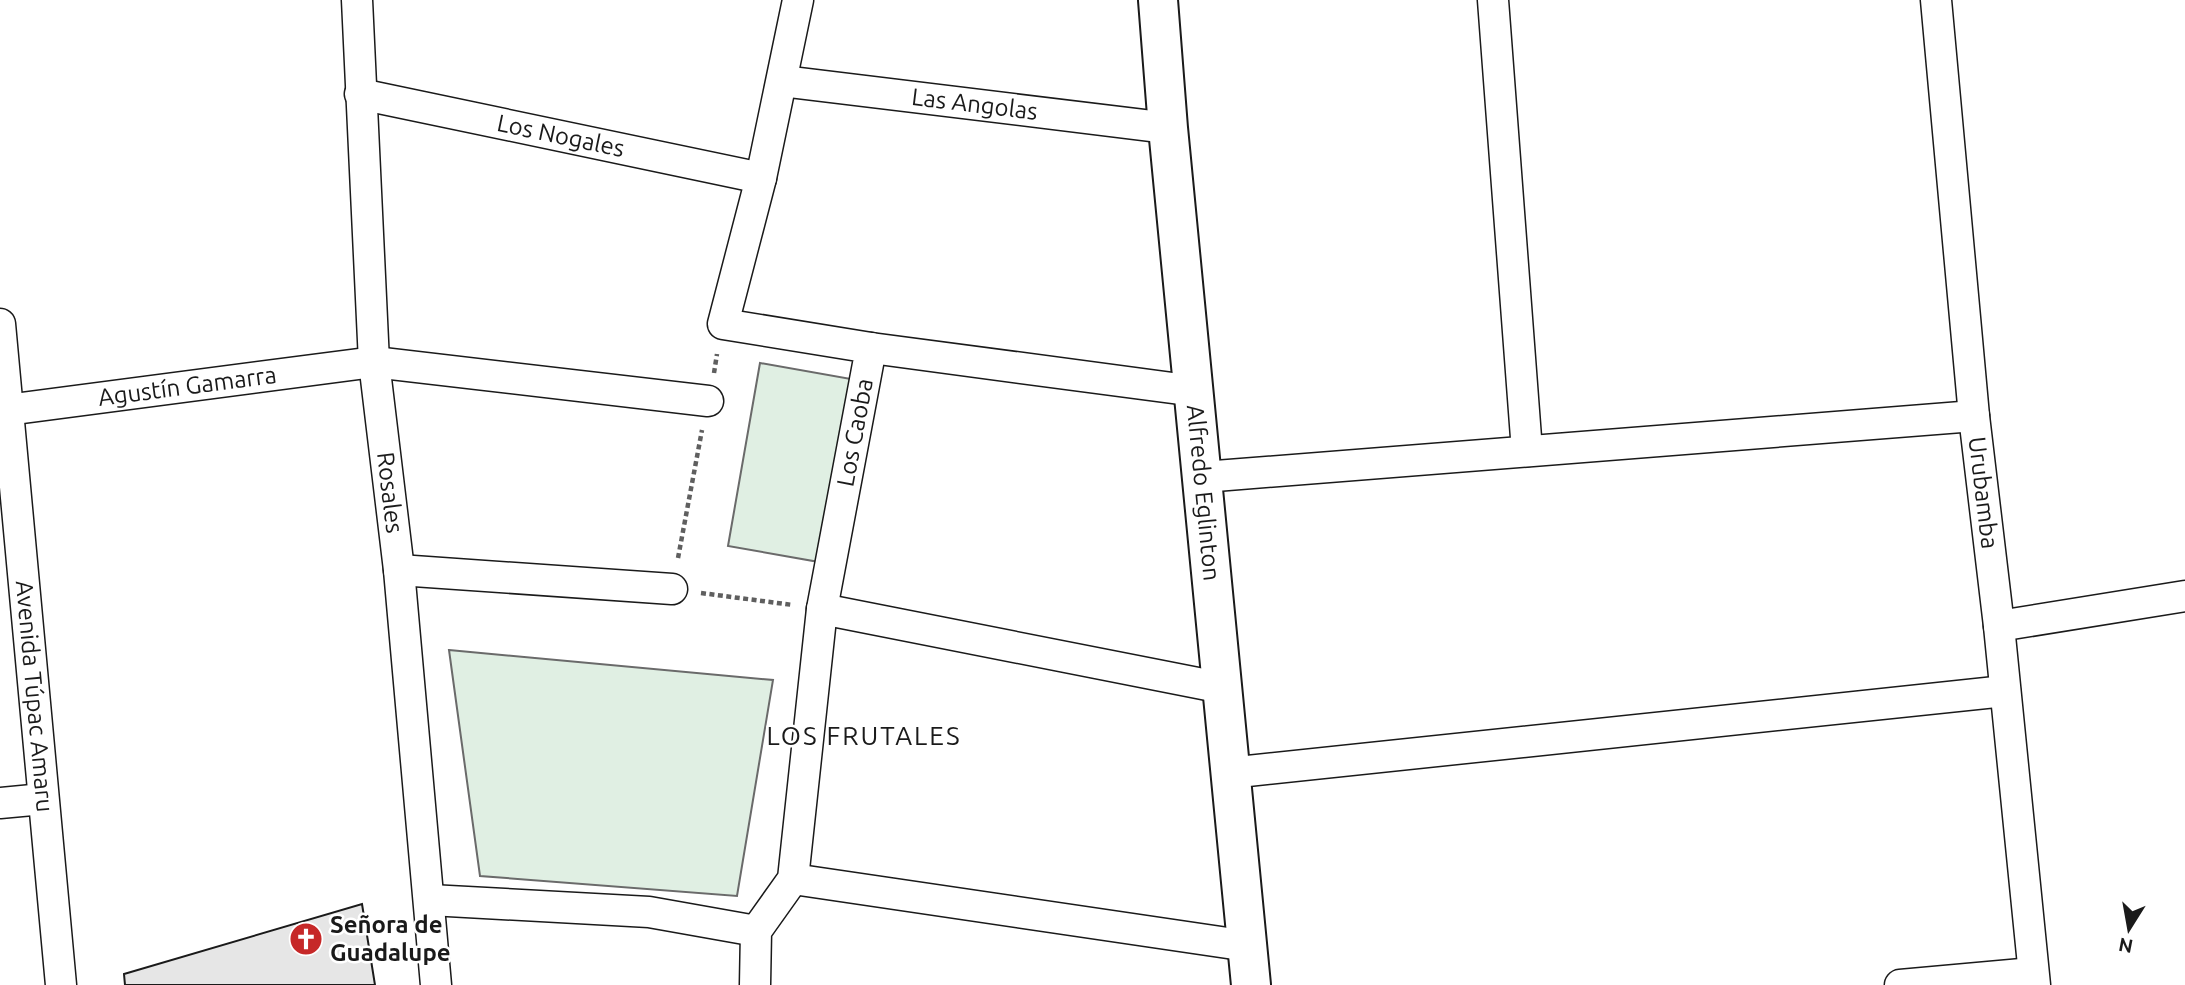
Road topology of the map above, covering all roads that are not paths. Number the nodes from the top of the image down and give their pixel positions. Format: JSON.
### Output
{"nodes":[{"id":1,"x":357,"y":0,"type":"edge"},
{"id":2,"x":798,"y":0,"type":"edge"},
{"id":3,"x":1158,"y":0,"type":"edge"},
{"id":4,"x":1493,"y":0,"type":"edge"},
{"id":5,"x":1936,"y":0,"type":"edge"},
{"id":6,"x":782,"y":81,"type":"junction"},
{"id":7,"x":360,"y":94,"type":"junction"},
{"id":8,"x":1168,"y":128,"type":"junction"},
{"id":9,"x":761,"y":178,"type":"junction"},
{"id":10,"x":0,"y":324,"type":"edge"},
{"id":11,"x":872,"y":348,"type":"junction"},
{"id":12,"x":374,"y":362,"type":"junction"},
{"id":13,"x":1195,"y":391,"type":"junction"},
{"id":14,"x":708,"y":401,"type":"road end"},
{"id":15,"x":3,"y":411,"type":"edge"},
{"id":16,"x":1975,"y":416,"type":"junction"},
{"id":17,"x":1527,"y":452,"type":"junction"},
{"id":18,"x":1203,"y":477,"type":"junction"},
{"id":19,"x":399,"y":570,"type":"junction"},
{"id":20,"x":672,"y":589,"type":"road end"},
{"id":21,"x":2185,"y":596,"type":"edge"},
{"id":22,"x":822,"y":609,"type":"junction"},
{"id":23,"x":1998,"y":626,"type":"junction"},
{"id":24,"x":1223,"y":688,"type":"junction"},
{"id":25,"x":2005,"y":691,"type":"junction"},
{"id":26,"x":1229,"y":773,"type":"junction"},
{"id":27,"x":43,"y":799,"type":"junction"},
{"id":28,"x":0,"y":803,"type":"edge"},
{"id":29,"x":793,"y":879,"type":"junction"},
{"id":30,"x":430,"y":900,"type":"junction"},
{"id":31,"x":756,"y":931,"type":"junction"},
{"id":32,"x":1248,"y":946,"type":"junction"},
{"id":33,"x":2034,"y":979,"type":"edge"},
{"id":34,"x":61,"y":985,"type":"edge"},
{"id":35,"x":436,"y":985,"type":"edge"},
{"id":36,"x":755,"y":985,"type":"edge"},
{"id":37,"x":1251,"y":985,"type":"edge"},
{"id":38,"x":1900,"y":985,"type":"edge"}],
"edges":[{"from":1,"to":7,"type":"street","name":"Rosales"},
{"from":2,"to":6,"type":"street"},
{"from":3,"to":8,"type":"main road","name":"Alfredo Eglinton"},
{"from":4,"to":17,"type":"street"},
{"from":5,"to":16,"type":"street","name":"Urubamba"},
{"from":6,"to":8,"type":"street","name":"Las Angolas"},
{"from":6,"to":9,"type":"street"},
{"from":7,"to":9,"type":"street","name":"Los Nogales"},
{"from":7,"to":12,"type":"street","name":"Rosales"},
{"from":8,"to":13,"type":"main road","name":"Alfredo Eglinton"},
{"from":9,"to":11,"type":"street","name":"Los Caoba"},
{"from":10,"to":15,"type":"street","name":"Avenida Túpac Amaru"},
{"from":11,"to":13,"type":"street"},
{"from":11,"to":22,"type":"street","name":"Los Caoba"},
{"from":12,"to":14,"type":"street","name":"Agustín Gamarra"},
{"from":12,"to":15,"type":"street","name":"Agustín Gamarra"},
{"from":12,"to":19,"type":"street","name":"Rosales"},
{"from":13,"to":18,"type":"main road","name":"Alfredo Eglinton"},
{"from":15,"to":27,"type":"street","name":"Avenida Túpac Amaru"},
{"from":16,"to":17,"type":"street"},
{"from":16,"to":23,"type":"street","name":"Urubamba"},
{"from":17,"to":18,"type":"street"},
{"from":18,"to":24,"type":"main road","name":"Alfredo Eglinton"},
{"from":19,"to":20,"type":"street"},
{"from":19,"to":30,"type":"street","name":"Rosales"},
{"from":21,"to":23,"type":"street"},
{"from":22,"to":24,"type":"street"},
{"from":22,"to":29,"type":"street","name":"Los Caoba"},
{"from":23,"to":25,"type":"street","name":"Urubamba"},
{"from":24,"to":26,"type":"main road","name":"Alfredo Eglinton"},
{"from":25,"to":26,"type":"street"},
{"from":25,"to":33,"type":"street","name":"Urubamba"},
{"from":26,"to":32,"type":"main road","name":"Alfredo Eglinton"},
{"from":27,"to":28,"type":"street"},
{"from":27,"to":34,"type":"street","name":"Avenida Túpac Amaru"},
{"from":29,"to":31,"type":"street","name":"Los Caoba"},
{"from":29,"to":32,"type":"street"},
{"from":30,"to":31,"type":"street"},
{"from":30,"to":35,"type":"street","name":"Rosales"},
{"from":31,"to":36,"type":"street"},
{"from":32,"to":37,"type":"main road","name":"Alfredo Eglinton"},
{"from":33,"to":38,"type":"street"}]}
